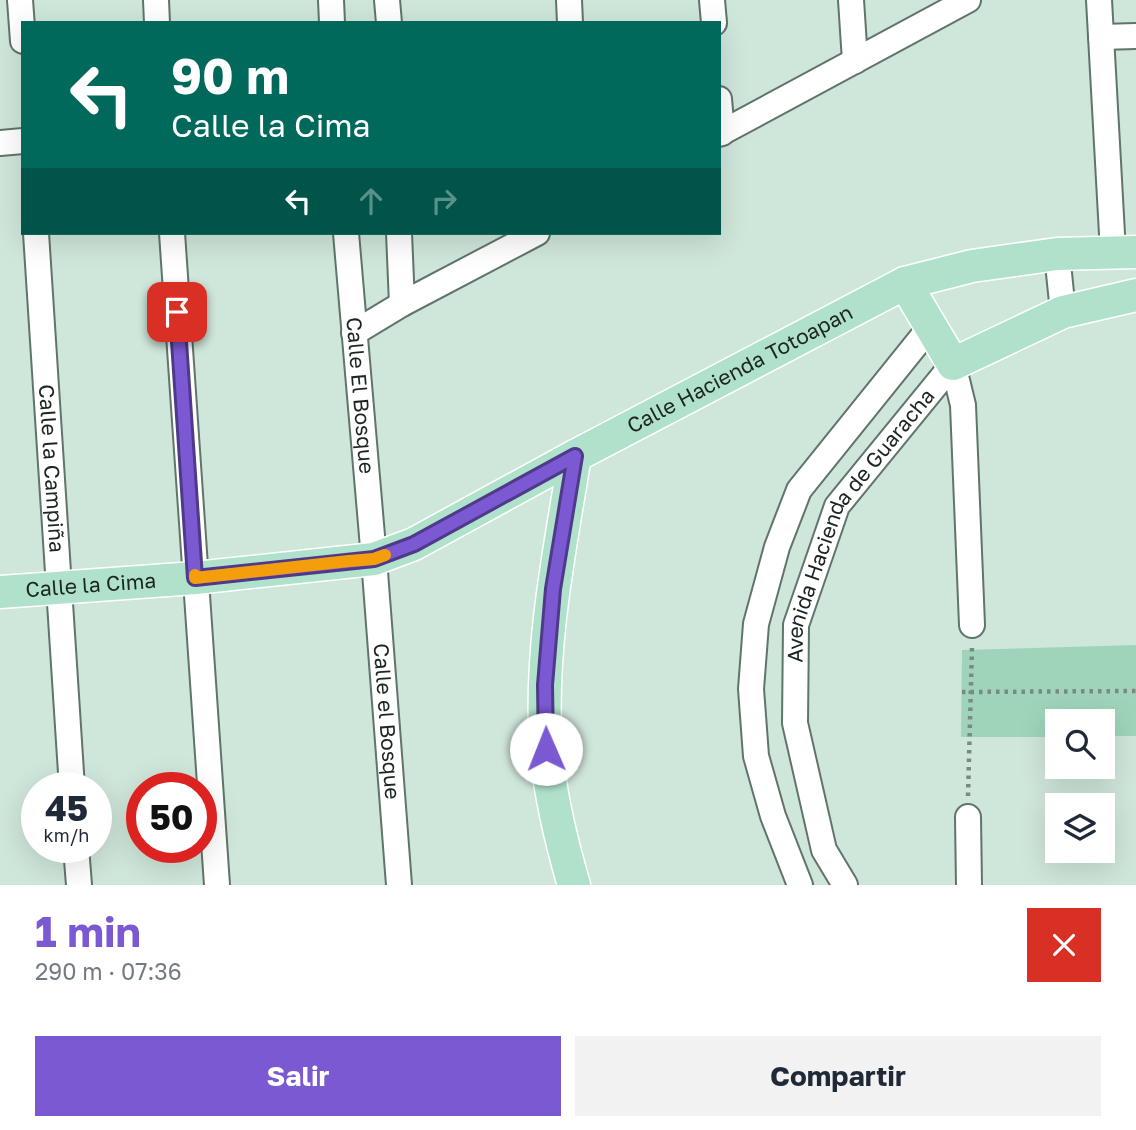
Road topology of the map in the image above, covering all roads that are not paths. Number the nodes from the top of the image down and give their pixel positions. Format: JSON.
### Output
{"nodes":[{"id":1,"x":20,"y":0,"type":"edge"},
{"id":2,"x":156,"y":0,"type":"edge"},
{"id":3,"x":331,"y":0,"type":"edge"},
{"id":4,"x":387,"y":0,"type":"edge"},
{"id":5,"x":569,"y":0,"type":"edge"},
{"id":6,"x":712,"y":0,"type":"edge"},
{"id":7,"x":851,"y":0,"type":"edge"},
{"id":8,"x":968,"y":0,"type":"edge"},
{"id":9,"x":1099,"y":0,"type":"edge"},
{"id":10,"x":22,"y":21,"type":"edge"},
{"id":11,"x":157,"y":21,"type":"edge"},
{"id":12,"x":332,"y":21,"type":"edge"},
{"id":13,"x":388,"y":21,"type":"edge"},
{"id":14,"x":570,"y":21,"type":"edge"},
{"id":15,"x":714,"y":21,"type":"edge"},
{"id":16,"x":1136,"y":36,"type":"edge"},
{"id":17,"x":1101,"y":37,"type":"junction"},
{"id":18,"x":855,"y":61,"type":"junction"},
{"id":19,"x":721,"y":132,"type":"edge"},
{"id":20,"x":21,"y":141,"type":"edge"},
{"id":21,"x":0,"y":143,"type":"edge"},
{"id":22,"x":36,"y":235,"type":"edge"},
{"id":23,"x":172,"y":235,"type":"edge"},
{"id":24,"x":346,"y":235,"type":"edge"},
{"id":25,"x":399,"y":235,"type":"edge"},
{"id":26,"x":533,"y":235,"type":"edge"},
{"id":27,"x":1125,"y":252,"type":"edge"},
{"id":28,"x":1057,"y":254,"type":"junction"},
{"id":29,"x":905,"y":283,"type":"junction"},
{"id":30,"x":1136,"y":295,"type":"edge"},
{"id":31,"x":402,"y":304,"type":"junction"},
{"id":32,"x":1063,"y":312,"type":"junction"},
{"id":33,"x":931,"y":326,"type":"junction"},
{"id":34,"x":354,"y":332,"type":"junction"},
{"id":35,"x":953,"y":364,"type":"junction"},
{"id":36,"x":575,"y":456,"type":"junction"},
{"id":37,"x":374,"y":559,"type":"junction"},
{"id":38,"x":195,"y":578,"type":"junction"},
{"id":39,"x":59,"y":587,"type":"junction"},
{"id":40,"x":0,"y":592,"type":"edge"},
{"id":41,"x":972,"y":625,"type":"road end"},
{"id":42,"x":71,"y":772,"type":"edge"},
{"id":43,"x":968,"y":817,"type":"road end"},
{"id":44,"x":77,"y":863,"type":"edge"},
{"id":45,"x":79,"y":885,"type":"edge"},
{"id":46,"x":217,"y":885,"type":"edge"},
{"id":47,"x":399,"y":885,"type":"edge"},
{"id":48,"x":574,"y":885,"type":"edge"},
{"id":49,"x":800,"y":885,"type":"edge"},
{"id":50,"x":845,"y":885,"type":"edge"},
{"id":51,"x":969,"y":885,"type":"edge"}],
"edges":[{"from":1,"to":10,"type":"street"},
{"from":2,"to":11,"type":"street"},
{"from":3,"to":12,"type":"street"},
{"from":4,"to":13,"type":"street"},
{"from":5,"to":14,"type":"street"},
{"from":6,"to":15,"type":"street"},
{"from":7,"to":18,"type":"street"},
{"from":8,"to":18,"type":"street"},
{"from":9,"to":17,"type":"street"},
{"from":16,"to":17,"type":"street"},
{"from":17,"to":27,"type":"street"},
{"from":18,"to":19,"type":"street"},
{"from":20,"to":21,"type":"street"},
{"from":22,"to":39,"type":"street","name":"Calle la Campiña"},
{"from":23,"to":38,"type":"street"},
{"from":24,"to":34,"type":"street","name":"Calle El Bosque"},
{"from":25,"to":31,"type":"street"},
{"from":26,"to":31,"type":"street"},
{"from":27,"to":28,"type":"main road"},
{"from":28,"to":29,"type":"main road"},
{"from":28,"to":32,"type":"street"},
{"from":29,"to":33,"type":"main road"},
{"from":29,"to":36,"type":"main road","name":"Calle Hacienda Totoapan"},
{"from":30,"to":32,"type":"main road","name":"Avenida Hacienda de Guaracha"},
{"from":31,"to":34,"type":"street"},
{"from":32,"to":35,"type":"main road","name":"Avenida Hacienda de Guaracha"},
{"from":33,"to":35,"type":"main road"},
{"from":33,"to":49,"type":"street","name":"Avenida Hacienda de Guaracha"},
{"from":34,"to":37,"type":"street","name":"Calle El Bosque"},
{"from":35,"to":41,"type":"street"},
{"from":35,"to":50,"type":"street","name":"Avenida Hacienda de Guaracha"},
{"from":36,"to":37,"type":"main road","name":"Calle la Cima"},
{"from":36,"to":48,"type":"main road"},
{"from":37,"to":38,"type":"main road","name":"Calle la Cima"},
{"from":37,"to":47,"type":"street","name":"Calle el Bosque"},
{"from":38,"to":39,"type":"main road","name":"Calle la Cima"},
{"from":38,"to":46,"type":"street"},
{"from":39,"to":40,"type":"main road","name":"Calle la Cima"},
{"from":39,"to":42,"type":"street","name":"Calle la Campiña"},
{"from":43,"to":51,"type":"street"},
{"from":44,"to":45,"type":"street"}]}
